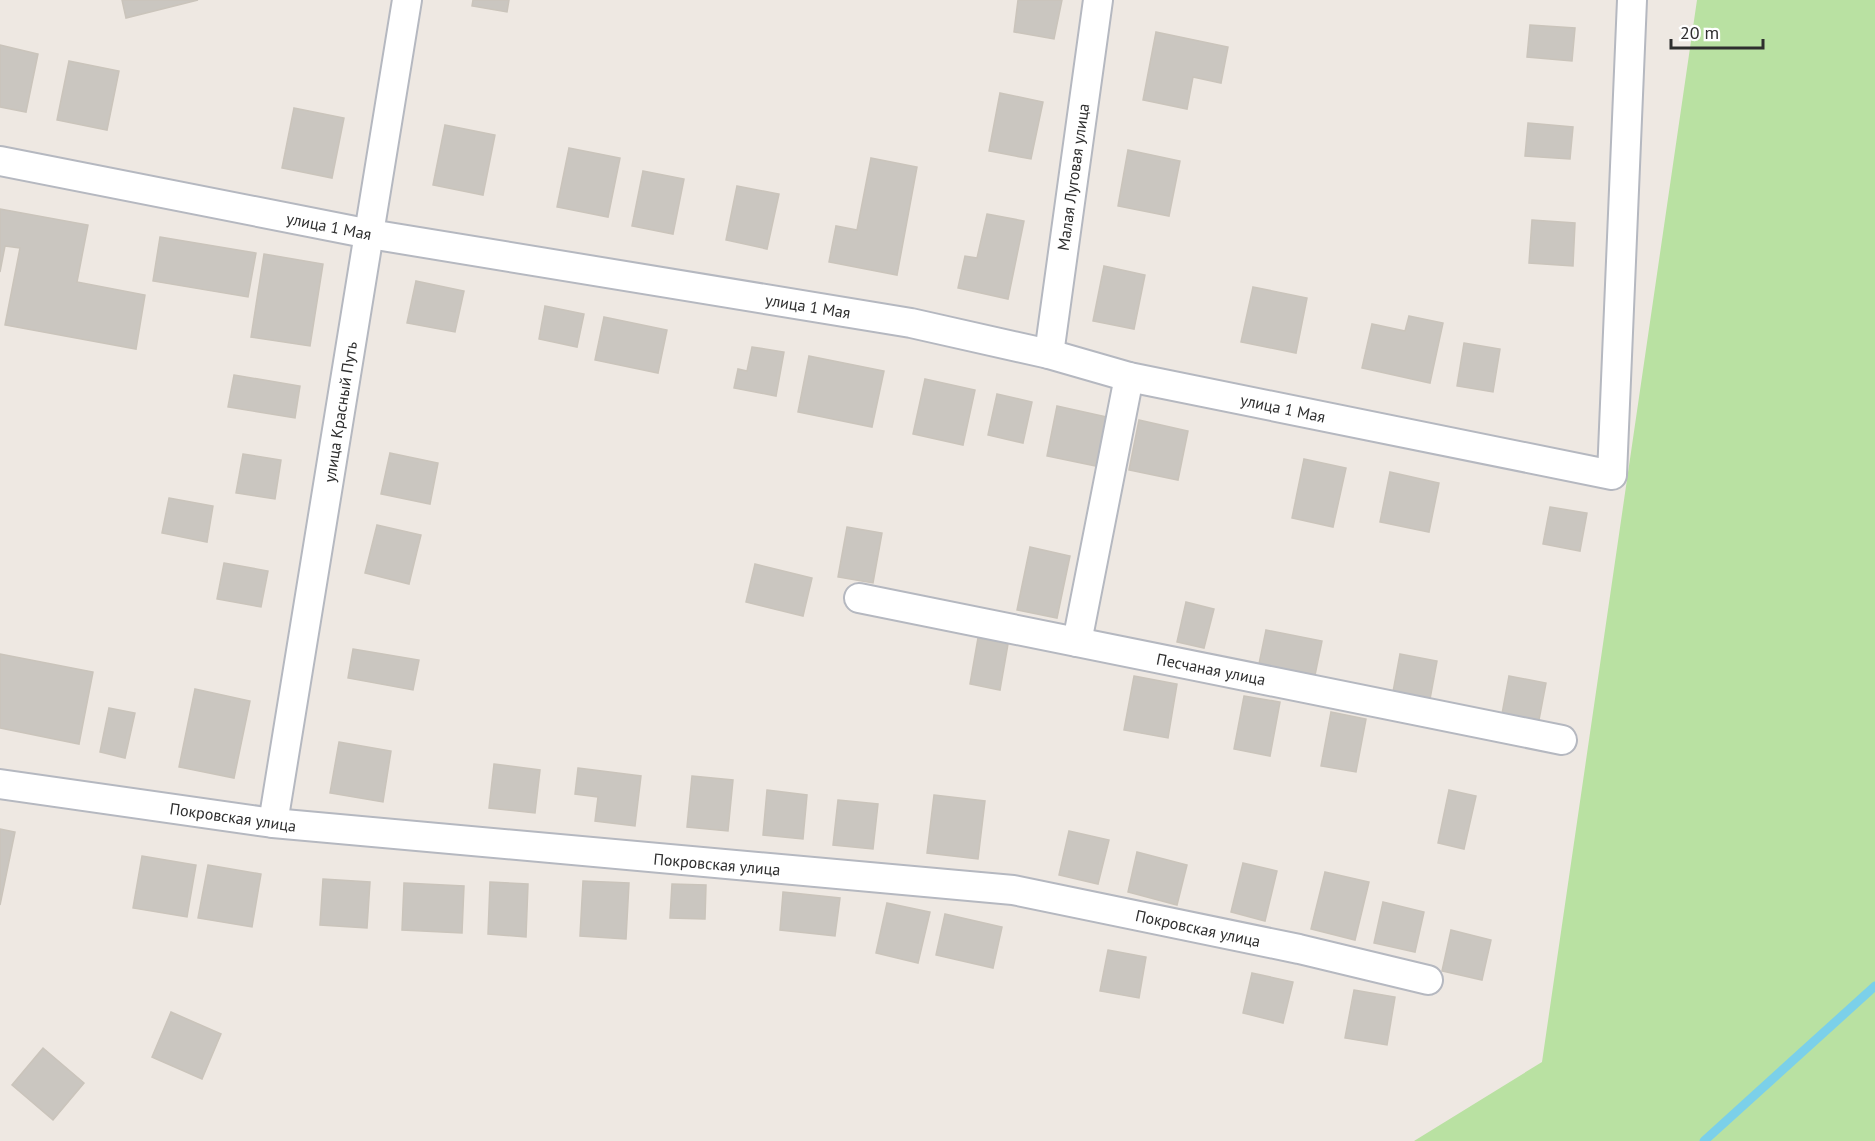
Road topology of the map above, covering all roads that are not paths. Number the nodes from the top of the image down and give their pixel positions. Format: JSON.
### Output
{"nodes":[{"id":1,"x":407,"y":0,"type":"edge"},
{"id":2,"x":1098,"y":0,"type":"edge"},
{"id":3,"x":1632,"y":0,"type":"edge"},
{"id":4,"x":0,"y":161,"type":"edge"},
{"id":5,"x":370,"y":234,"type":"junction"},
{"id":6,"x":1049,"y":354,"type":"junction"},
{"id":7,"x":1129,"y":377,"type":"junction"},
{"id":8,"x":859,"y":598,"type":"dead end"},
{"id":9,"x":1077,"y":642,"type":"junction"},
{"id":10,"x":1562,"y":740,"type":"dead end"},
{"id":11,"x":0,"y":784,"type":"edge"},
{"id":12,"x":273,"y":824,"type":"junction"},
{"id":13,"x":1428,"y":980,"type":"dead end"}],
"edges":[{"from":1,"to":5,"type":"street","name":"улица Красный Путь"},
{"from":2,"to":6,"type":"street","name":"Малая Луговая улица"},
{"from":3,"to":7,"type":"street","name":"улица 1 Мая"},
{"from":4,"to":5,"type":"street","name":"улица 1 Мая"},
{"from":5,"to":6,"type":"street","name":"улица 1 Мая"},
{"from":5,"to":12,"type":"street","name":"улица Красный Путь"},
{"from":6,"to":7,"type":"street","name":"улица 1 Мая"},
{"from":7,"to":9,"type":"street"},
{"from":8,"to":9,"type":"street","name":"Песчаная улица"},
{"from":9,"to":10,"type":"street","name":"Песчаная улица"},
{"from":11,"to":12,"type":"street","name":"Покровская улица"},
{"from":12,"to":13,"type":"street","name":"Покровская улица"}]}
